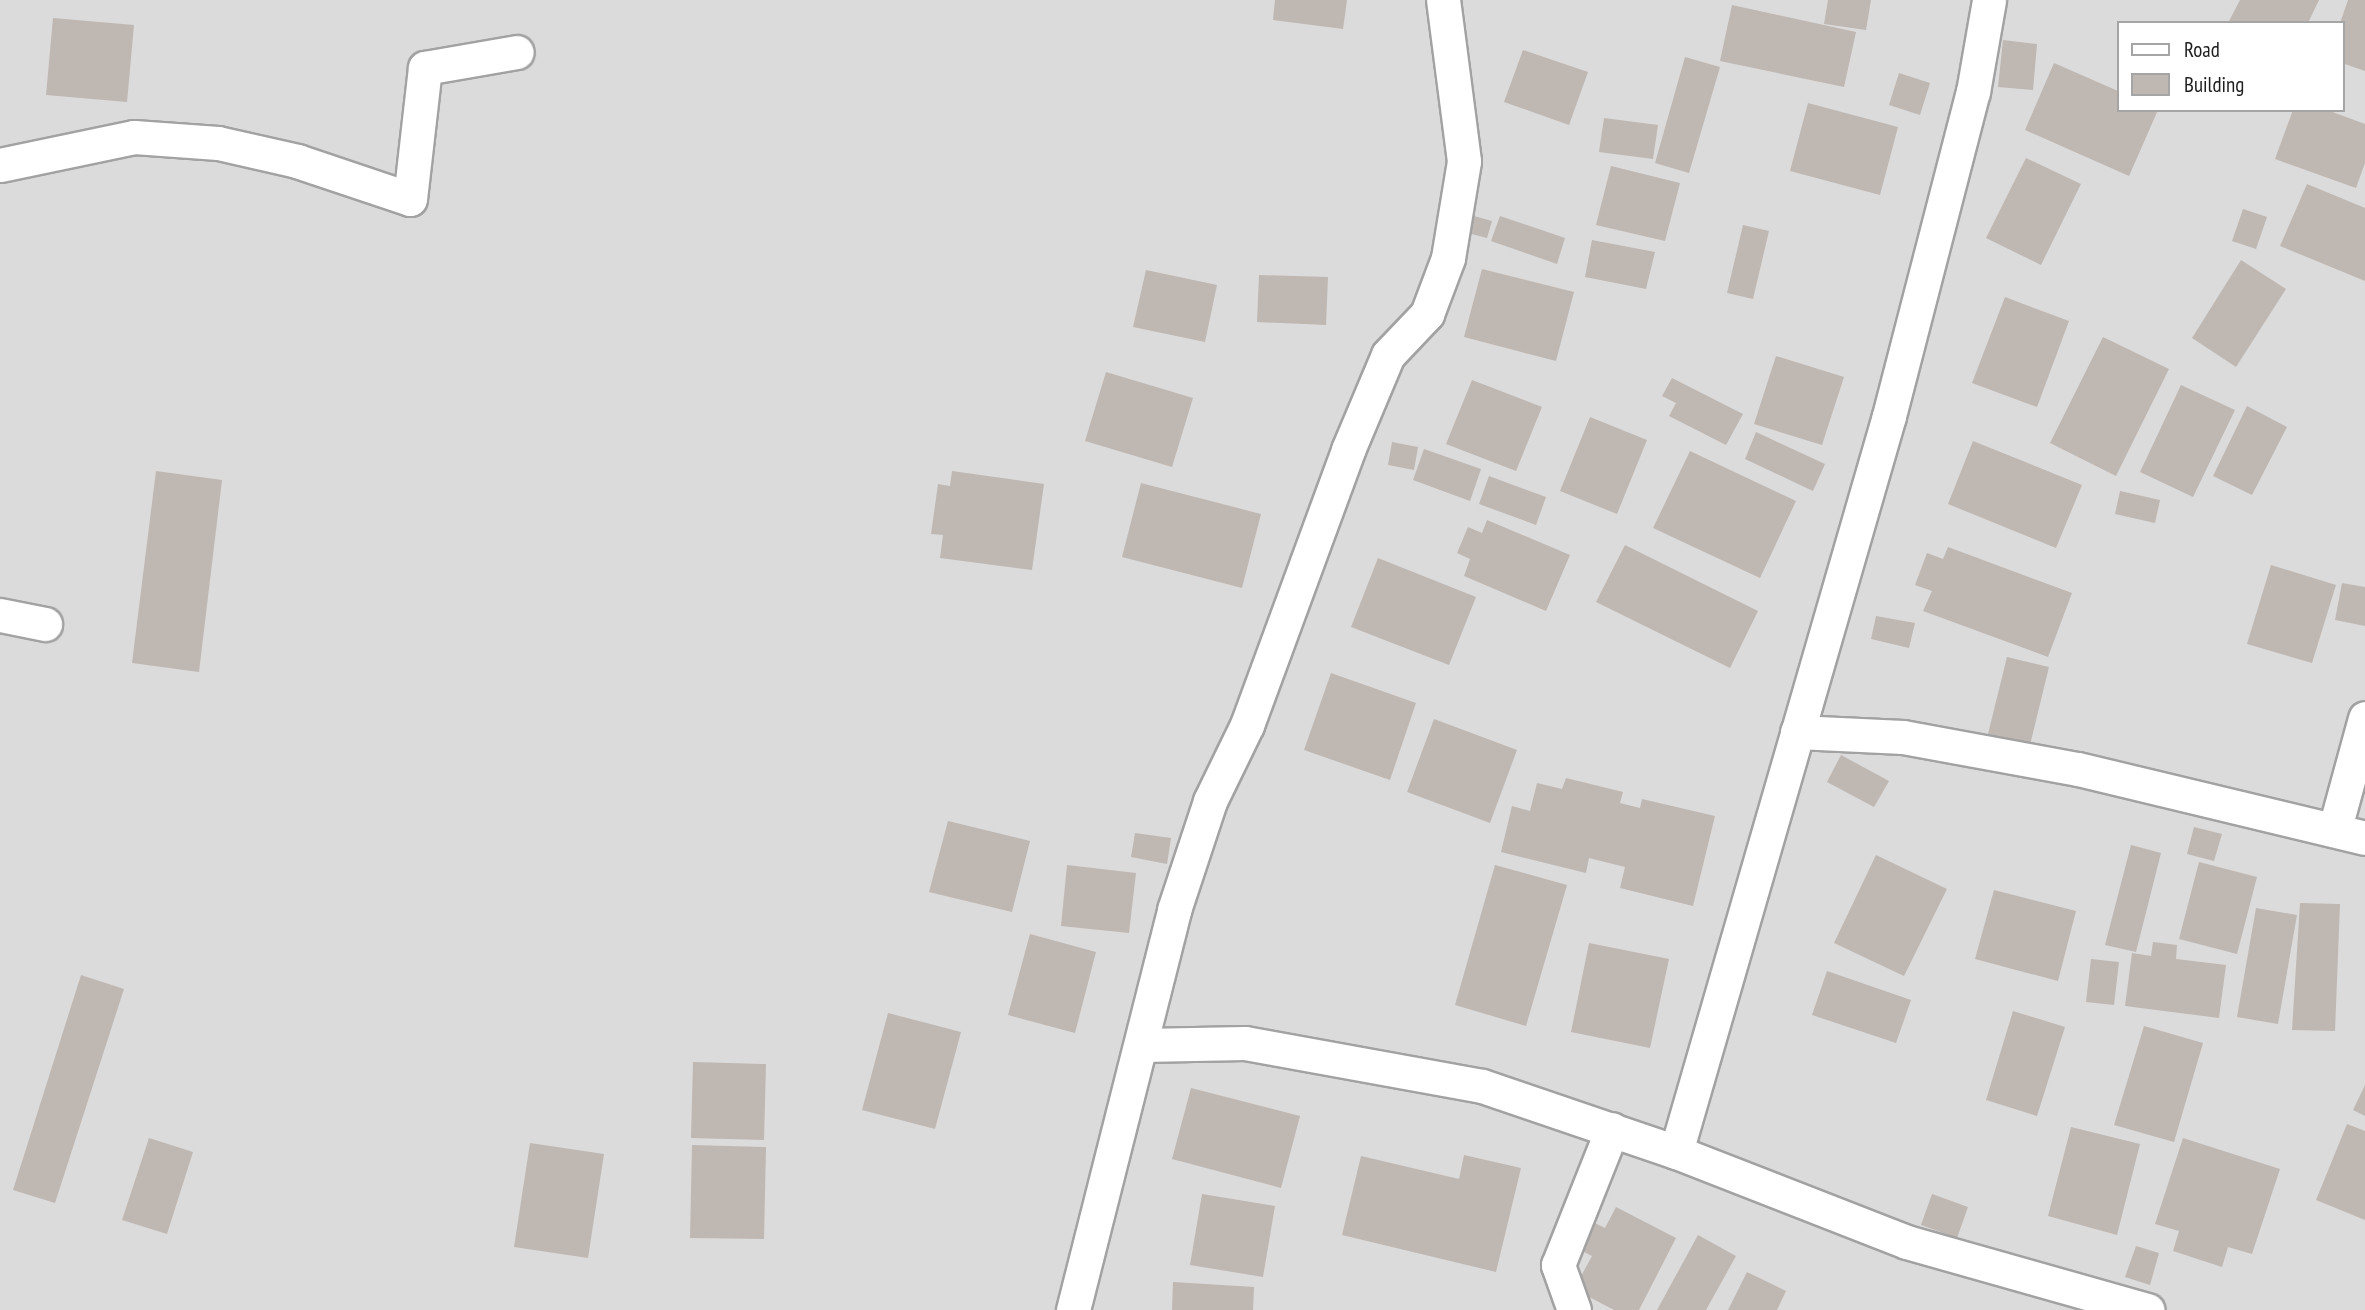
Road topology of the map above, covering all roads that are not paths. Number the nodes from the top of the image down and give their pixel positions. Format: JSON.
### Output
{"nodes":[{"id":1,"x":1443,"y":0,"type":"edge"},
{"id":2,"x":1989,"y":0,"type":"edge"},
{"id":3,"x":517,"y":52,"type":"dead end"},
{"id":4,"x":0,"y":165,"type":"edge"},
{"id":5,"x":0,"y":615,"type":"edge"},
{"id":6,"x":45,"y":624,"type":"dead end"},
{"id":7,"x":2365,"y":718,"type":"edge"},
{"id":8,"x":1797,"y":732,"type":"junction"},
{"id":9,"x":2350,"y":833,"type":"edge"},
{"id":10,"x":1142,"y":1045,"type":"junction"},
{"id":11,"x":1612,"y":1129,"type":"junction"},
{"id":12,"x":1676,"y":1152,"type":"junction"},
{"id":13,"x":1073,"y":1310,"type":"edge"},
{"id":14,"x":1574,"y":1310,"type":"edge"},
{"id":15,"x":2148,"y":1310,"type":"edge"}],
"edges":[{"from":1,"to":10,"type":"street"},
{"from":2,"to":8,"type":"street"},
{"from":3,"to":4,"type":"street"},
{"from":5,"to":6,"type":"street"},
{"from":7,"to":9,"type":"street"},
{"from":8,"to":9,"type":"street"},
{"from":8,"to":12,"type":"street"},
{"from":10,"to":11,"type":"street"},
{"from":10,"to":13,"type":"street"},
{"from":11,"to":12,"type":"street"},
{"from":11,"to":14,"type":"street"},
{"from":12,"to":15,"type":"street"}]}
